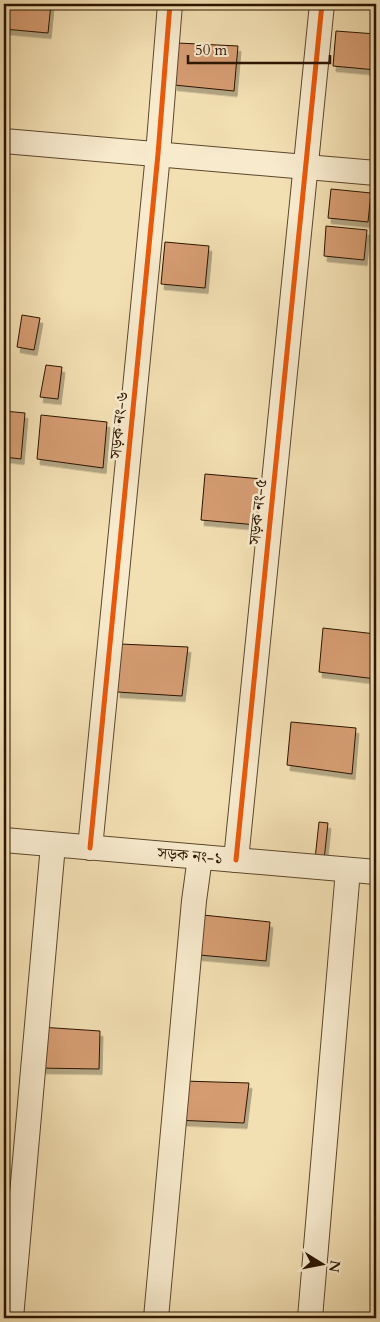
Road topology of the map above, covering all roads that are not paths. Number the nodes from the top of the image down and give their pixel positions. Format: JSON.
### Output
{"nodes":[{"id":1,"x":170,"y":4,"type":"edge"},
{"id":2,"x":322,"y":4,"type":"edge"},
{"id":3,"x":4,"y":141,"type":"edge"},
{"id":4,"x":158,"y":154,"type":"junction"},
{"id":5,"x":306,"y":167,"type":"junction"},
{"id":6,"x":376,"y":173,"type":"edge"},
{"id":7,"x":4,"y":840,"type":"edge"},
{"id":8,"x":53,"y":845,"type":"junction"},
{"id":9,"x":90,"y":848,"type":"junction"},
{"id":10,"x":200,"y":857,"type":"junction"},
{"id":11,"x":236,"y":860,"type":"junction"},
{"id":12,"x":348,"y":870,"type":"junction"},
{"id":13,"x":376,"y":872,"type":"edge"},
{"id":14,"x":11,"y":1318,"type":"edge"},
{"id":15,"x":156,"y":1318,"type":"edge"},
{"id":16,"x":310,"y":1318,"type":"edge"}],
"edges":[{"from":1,"to":4,"type":"street","name":"সড়ক নং-৬"},
{"from":2,"to":5,"type":"street","name":"সড়ক নং-৫"},
{"from":3,"to":4,"type":"street"},
{"from":4,"to":5,"type":"street"},
{"from":4,"to":9,"type":"street","name":"সড়ক নং-৬"},
{"from":5,"to":6,"type":"street"},
{"from":5,"to":11,"type":"street","name":"সড়ক নং-৫"},
{"from":7,"to":8,"type":"street","name":"সড়ক নং-১"},
{"from":8,"to":9,"type":"street","name":"সড়ক নং-১"},
{"from":8,"to":14,"type":"street"},
{"from":9,"to":10,"type":"street","name":"সড়ক নং-১"},
{"from":10,"to":11,"type":"street","name":"সড়ক নং-১"},
{"from":10,"to":15,"type":"street"},
{"from":11,"to":12,"type":"street","name":"সড়ক নং-১"},
{"from":12,"to":13,"type":"street","name":"সড়ক নং-১"},
{"from":12,"to":16,"type":"street"}]}
